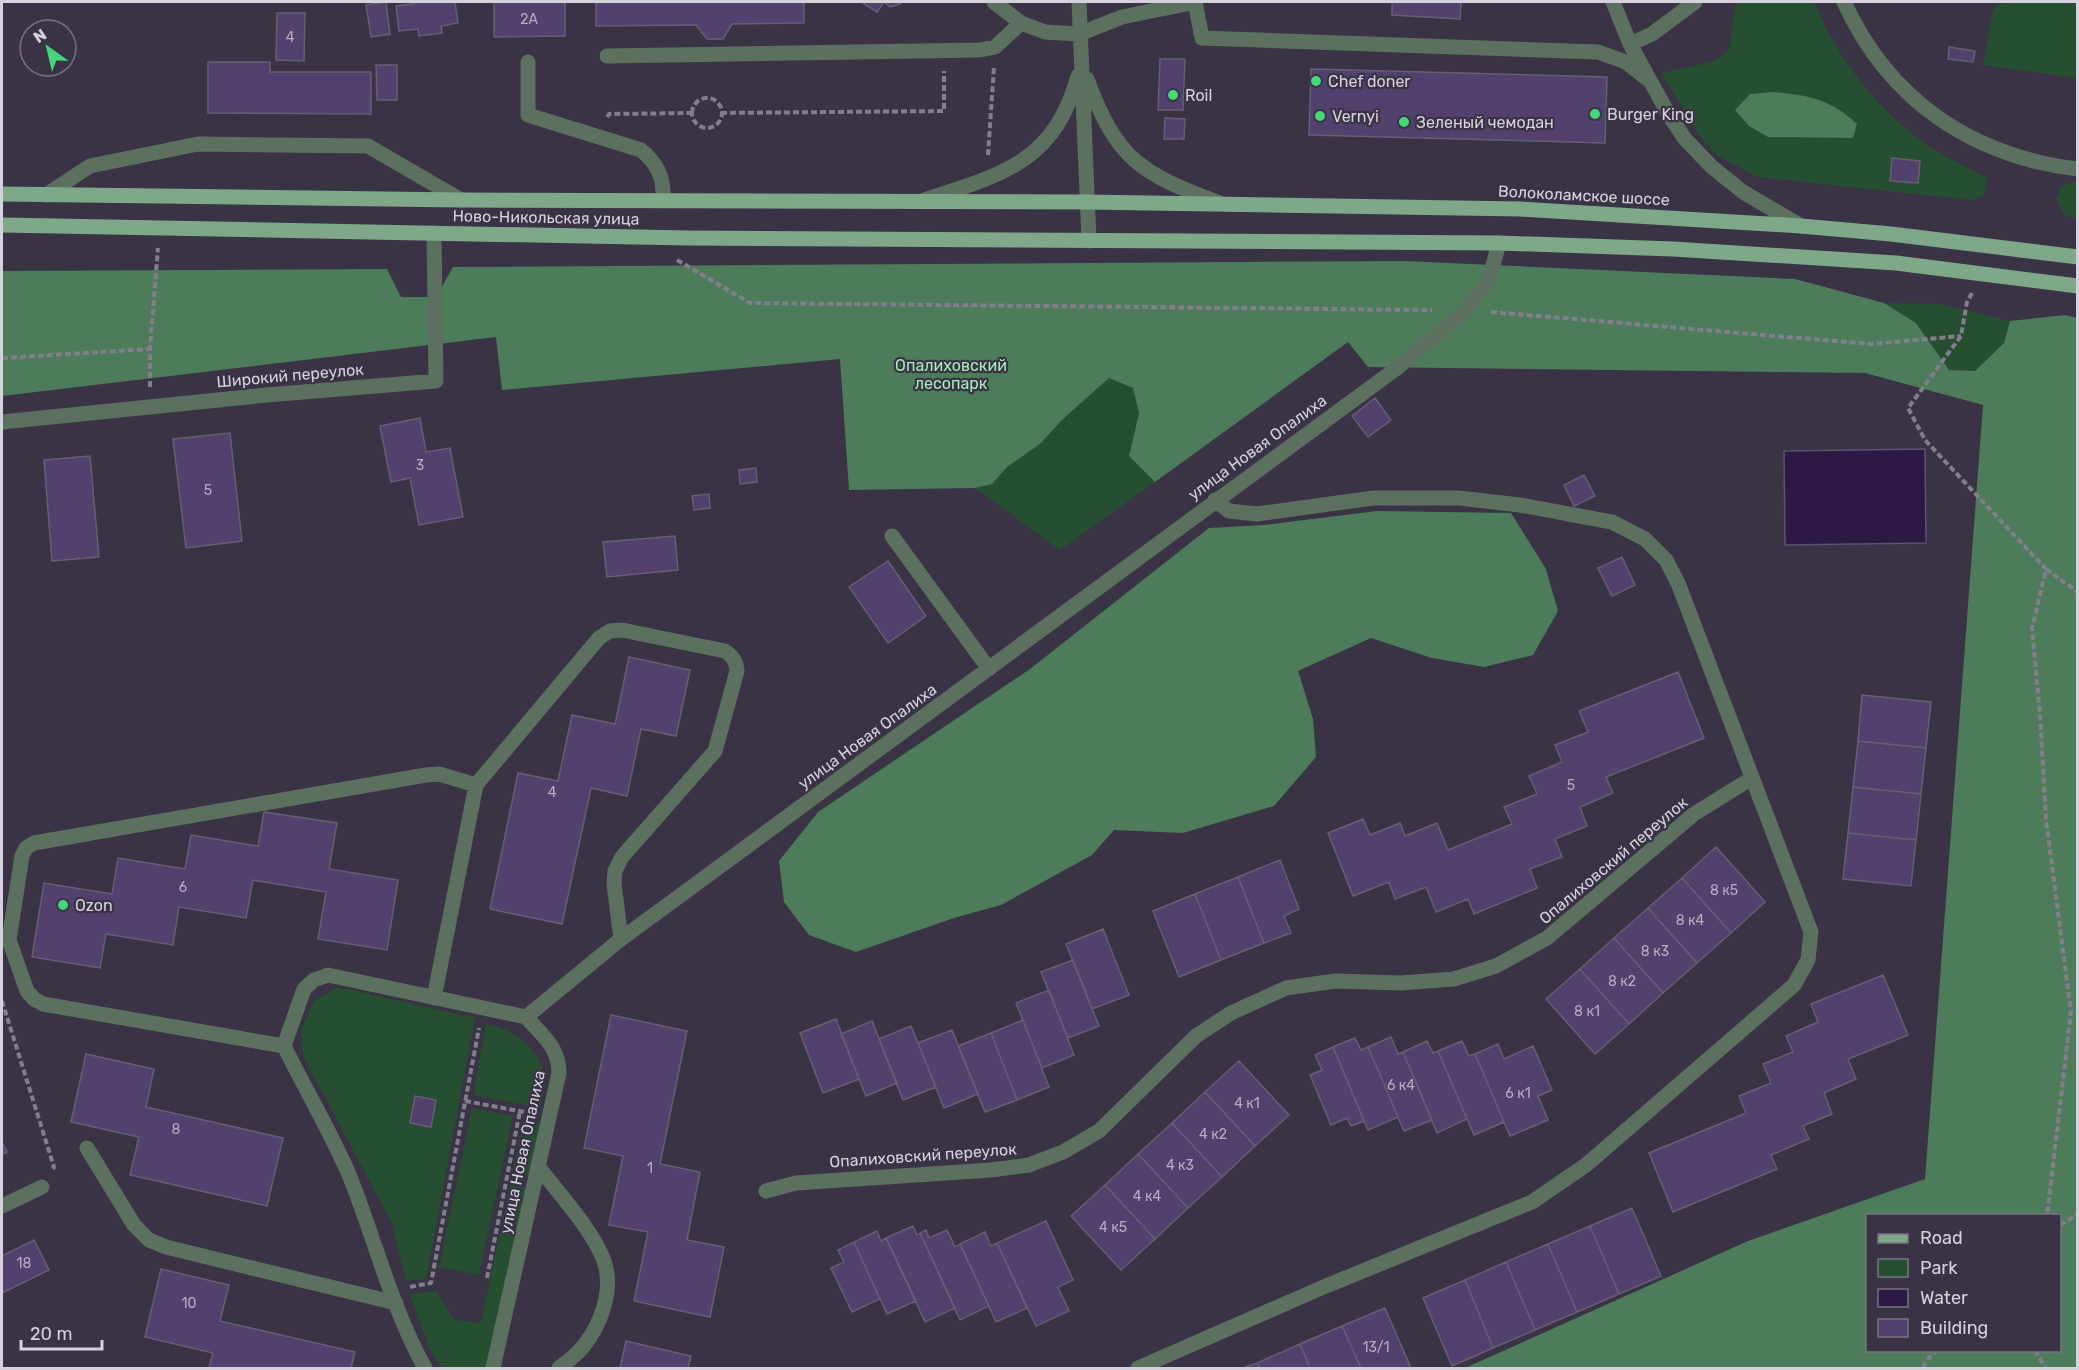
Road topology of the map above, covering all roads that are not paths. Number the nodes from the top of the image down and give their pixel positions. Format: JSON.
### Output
{"nodes":[{"id":1,"x":994,"y":2,"type":"edge"},
{"id":2,"x":1079,"y":2,"type":"edge"},
{"id":3,"x":1195,"y":2,"type":"edge"},
{"id":4,"x":1613,"y":2,"type":"edge"},
{"id":5,"x":1695,"y":2,"type":"edge"},
{"id":6,"x":1844,"y":2,"type":"edge"},
{"id":7,"x":1021,"y":23,"type":"junction"},
{"id":8,"x":1079,"y":34,"type":"junction"},
{"id":9,"x":1630,"y":44,"type":"junction"},
{"id":10,"x":607,"y":56,"type":"dead end"},
{"id":11,"x":528,"y":62,"type":"dead end"},
{"id":12,"x":1082,"y":65,"type":"junction"},
{"id":13,"x":1649,"y":80,"type":"junction"},
{"id":14,"x":2078,"y":169,"type":"edge"},
{"id":15,"x":2,"y":194,"type":"edge"},
{"id":16,"x":46,"y":195,"type":"junction"},
{"id":17,"x":663,"y":199,"type":"junction"},
{"id":18,"x":461,"y":200,"type":"junction"},
{"id":19,"x":923,"y":201,"type":"junction"},
{"id":20,"x":1087,"y":202,"type":"junction"},
{"id":21,"x":1222,"y":204,"type":"junction"},
{"id":22,"x":2,"y":225,"type":"edge"},
{"id":23,"x":1801,"y":226,"type":"junction"},
{"id":24,"x":434,"y":233,"type":"junction"},
{"id":25,"x":1089,"y":241,"type":"junction"},
{"id":26,"x":1499,"y":243,"type":"junction"},
{"id":27,"x":2078,"y":257,"type":"edge"},
{"id":28,"x":2078,"y":286,"type":"edge"},
{"id":29,"x":2,"y":422,"type":"edge"},
{"id":30,"x":1215,"y":500,"type":"junction"},
{"id":31,"x":892,"y":536,"type":"dead end"},
{"id":32,"x":989,"y":669,"type":"junction"},
{"id":33,"x":1752,"y":778,"type":"junction"},
{"id":34,"x":476,"y":785,"type":"junction"},
{"id":35,"x":621,"y":939,"type":"junction"},
{"id":36,"x":434,"y":998,"type":"junction"},
{"id":37,"x":526,"y":1017,"type":"junction"},
{"id":38,"x":284,"y":1047,"type":"junction"},
{"id":39,"x":87,"y":1148,"type":"dead end"},
{"id":40,"x":538,"y":1166,"type":"junction"},
{"id":41,"x":42,"y":1187,"type":"road end"},
{"id":42,"x":766,"y":1191,"type":"dead end"},
{"id":43,"x":2,"y":1206,"type":"edge"},
{"id":44,"x":394,"y":1296,"type":"junction"},
{"id":45,"x":425,"y":1368,"type":"edge"},
{"id":46,"x":493,"y":1368,"type":"edge"},
{"id":47,"x":559,"y":1368,"type":"edge"},
{"id":48,"x":1137,"y":1368,"type":"edge"}],
"edges":[{"from":1,"to":7,"type":"street"},
{"from":2,"to":8,"type":"street"},
{"from":3,"to":8,"type":"street"},
{"from":3,"to":13,"type":"street"},
{"from":4,"to":9,"type":"street"},
{"from":5,"to":9,"type":"street"},
{"from":6,"to":14,"type":"street"},
{"from":7,"to":8,"type":"street"},
{"from":7,"to":10,"type":"street"},
{"from":8,"to":12,"type":"street"},
{"from":9,"to":13,"type":"street"},
{"from":11,"to":17,"type":"street"},
{"from":12,"to":19,"type":"street"},
{"from":12,"to":20,"type":"street"},
{"from":12,"to":21,"type":"street"},
{"from":13,"to":23,"type":"street"},
{"from":15,"to":16,"type":"main road","name":"Ново-Никольская улица"},
{"from":16,"to":18,"type":"main road","name":"Ново-Никольская улица"},
{"from":16,"to":18,"type":"street"},
{"from":17,"to":18,"type":"main road","name":"Ново-Никольская улица"},
{"from":17,"to":19,"type":"main road","name":"Ново-Никольская улица"},
{"from":19,"to":20,"type":"main road","name":"Ново-Никольская улица"},
{"from":20,"to":21,"type":"main road","name":"Волоколамское шоссе"},
{"from":20,"to":25,"type":"street"},
{"from":21,"to":23,"type":"main road","name":"Волоколамское шоссе"},
{"from":22,"to":24,"type":"main road","name":"Ново-Никольская улица"},
{"from":23,"to":27,"type":"main road","name":"Волоколамское шоссе"},
{"from":24,"to":25,"type":"main road","name":"Ново-Никольская улица"},
{"from":24,"to":29,"type":"street","name":"Широкий переулок"},
{"from":25,"to":26,"type":"main road"},
{"from":26,"to":28,"type":"main road"},
{"from":26,"to":30,"type":"street","name":"улица Новая Опалиха"},
{"from":30,"to":32,"type":"street","name":"улица Новая Опалиха"},
{"from":30,"to":33,"type":"street"},
{"from":31,"to":32,"type":"street"},
{"from":32,"to":35,"type":"street","name":"улица Новая Опалиха"},
{"from":33,"to":42,"type":"street","name":"Опалиховский переулок"},
{"from":33,"to":48,"type":"street"},
{"from":34,"to":35,"type":"street"},
{"from":34,"to":36,"type":"street"},
{"from":34,"to":38,"type":"street"},
{"from":35,"to":37,"type":"street","name":"улица Новая Опалиха"},
{"from":36,"to":37,"type":"street"},
{"from":36,"to":38,"type":"street"},
{"from":37,"to":40,"type":"street","name":"улица Новая Опалиха"},
{"from":38,"to":44,"type":"street"},
{"from":39,"to":44,"type":"street"},
{"from":40,"to":46,"type":"street","name":"улица Новая Опалиха"},
{"from":40,"to":47,"type":"street"},
{"from":41,"to":43,"type":"street"},
{"from":44,"to":45,"type":"street"}]}
